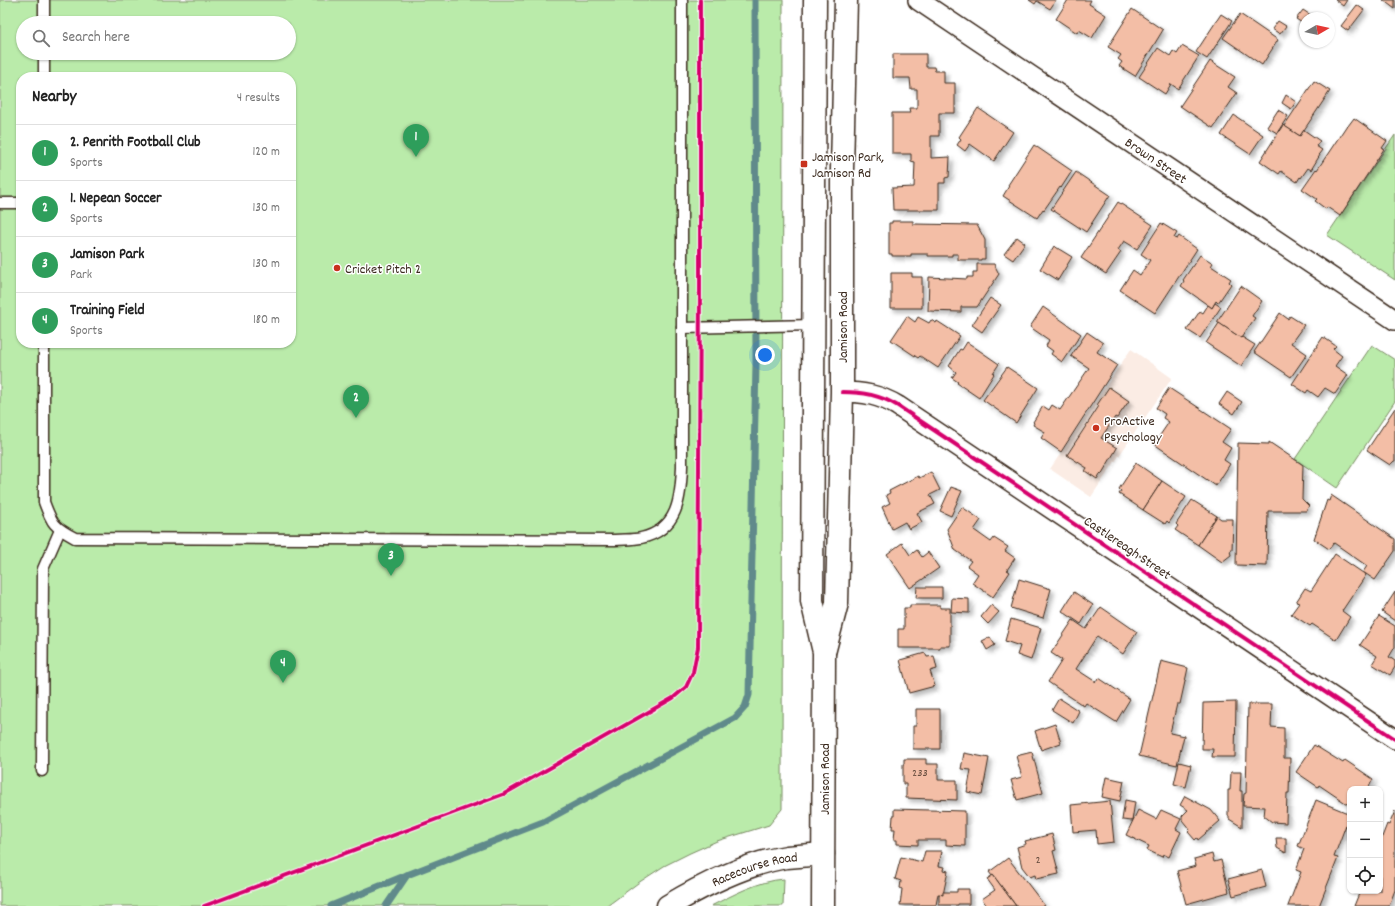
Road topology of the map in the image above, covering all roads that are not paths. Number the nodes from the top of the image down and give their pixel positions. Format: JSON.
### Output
{"nodes":[{"id":1,"x":44,"y":0,"type":"edge"},
{"id":2,"x":682,"y":0,"type":"edge"},
{"id":3,"x":816,"y":0,"type":"edge"},
{"id":4,"x":846,"y":0,"type":"edge"},
{"id":5,"x":918,"y":0,"type":"edge"},
{"id":6,"x":44,"y":16,"type":"edge"},
{"id":7,"x":44,"y":60,"type":"edge"},
{"id":8,"x":44,"y":72,"type":"edge"},
{"id":9,"x":0,"y":203,"type":"edge"},
{"id":10,"x":16,"y":203,"type":"edge"},
{"id":11,"x":1395,"y":320,"type":"edge"},
{"id":12,"x":814,"y":325,"type":"junction"},
{"id":13,"x":682,"y":328,"type":"junction"},
{"id":14,"x":44,"y":348,"type":"edge"},
{"id":15,"x":842,"y":392,"type":"junction"},
{"id":16,"x":60,"y":530,"type":"junction"},
{"id":17,"x":824,"y":652,"type":"junction"},
{"id":18,"x":1395,"y":739,"type":"edge"},
{"id":19,"x":42,"y":771,"type":"dead end"},
{"id":20,"x":823,"y":854,"type":"junction"},
{"id":21,"x":668,"y":906,"type":"edge"},
{"id":22,"x":823,"y":906,"type":"edge"}],
"edges":[{"from":1,"to":6,"type":"lane"},
{"from":2,"to":13,"type":"lane"},
{"from":3,"to":12,"type":"main road","name":"Jamison Road"},
{"from":4,"to":15,"type":"main road","name":"Jamison Road"},
{"from":5,"to":11,"type":"street","name":"Brown Street"},
{"from":7,"to":8,"type":"lane"},
{"from":9,"to":10,"type":"lane"},
{"from":12,"to":13,"type":"lane"},
{"from":12,"to":17,"type":"main road","name":"Jamison Road"},
{"from":13,"to":16,"type":"lane"},
{"from":14,"to":16,"type":"lane"},
{"from":15,"to":17,"type":"main road","name":"Jamison Road"},
{"from":15,"to":18,"type":"street","name":"Castlereagh Street"},
{"from":16,"to":19,"type":"lane"},
{"from":17,"to":20,"type":"main road","name":"Jamison Road"},
{"from":20,"to":21,"type":"main road","name":"Racecourse Road"},
{"from":20,"to":22,"type":"main road","name":"Jamison Road"}]}
